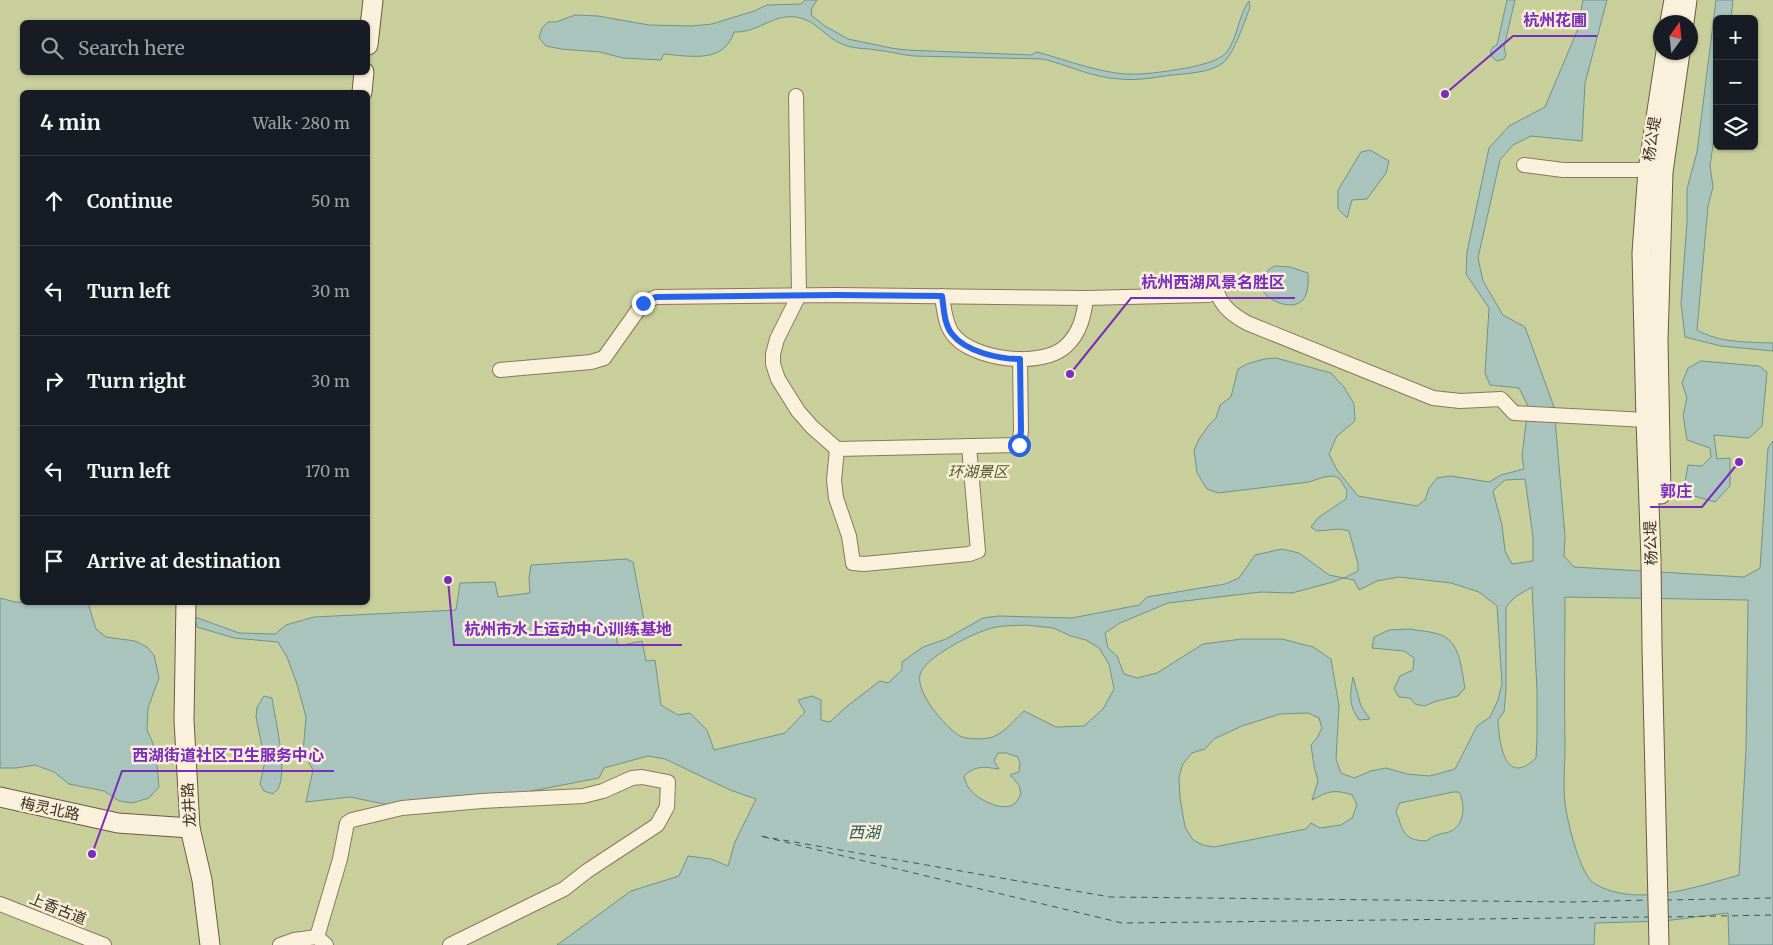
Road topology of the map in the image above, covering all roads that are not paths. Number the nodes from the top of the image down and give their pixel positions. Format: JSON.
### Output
{"nodes":[{"id":1,"x":372,"y":0,"type":"edge"},
{"id":2,"x":1674,"y":0,"type":"edge"},
{"id":3,"x":1688,"y":0,"type":"edge"},
{"id":4,"x":1671,"y":15,"type":"edge"},
{"id":5,"x":1685,"y":15,"type":"edge"},
{"id":6,"x":370,"y":22,"type":"edge"},
{"id":7,"x":1665,"y":60,"type":"edge"},
{"id":8,"x":1679,"y":60,"type":"edge"},
{"id":9,"x":364,"y":75,"type":"edge"},
{"id":10,"x":362,"y":90,"type":"edge"},
{"id":11,"x":796,"y":96,"type":"dead end"},
{"id":12,"x":1524,"y":166,"type":"dead end"},
{"id":13,"x":1648,"y":170,"type":"junction"},
{"id":14,"x":799,"y":296,"type":"junction"},
{"id":15,"x":942,"y":296,"type":"junction"},
{"id":16,"x":1086,"y":298,"type":"junction"},
{"id":17,"x":1020,"y":359,"type":"junction"},
{"id":18,"x":500,"y":370,"type":"dead end"},
{"id":19,"x":1646,"y":420,"type":"junction"},
{"id":20,"x":969,"y":446,"type":"junction"},
{"id":21,"x":838,"y":449,"type":"junction"},
{"id":22,"x":1656,"y":560,"type":"junction"},
{"id":23,"x":186,"y":605,"type":"edge"},
{"id":24,"x":0,"y":797,"type":"edge"},
{"id":25,"x":190,"y":828,"type":"junction"},
{"id":26,"x":0,"y":904,"type":"edge"},
{"id":27,"x":1665,"y":937,"type":"edge"},
{"id":28,"x":322,"y":941,"type":"edge"},
{"id":29,"x":104,"y":945,"type":"edge"},
{"id":30,"x":210,"y":945,"type":"edge"},
{"id":31,"x":280,"y":945,"type":"edge"},
{"id":32,"x":450,"y":945,"type":"edge"}],
"edges":[{"from":1,"to":6,"type":"main road"},
{"from":2,"to":4,"type":"main road"},
{"from":3,"to":5,"type":"main road"},
{"from":7,"to":13,"type":"main road","name":"杨公堤"},
{"from":8,"to":22,"type":"main road","name":"杨公堤"},
{"from":9,"to":10,"type":"main road"},
{"from":11,"to":14,"type":"street"},
{"from":12,"to":13,"type":"street"},
{"from":13,"to":19,"type":"main road","name":"杨公堤"},
{"from":14,"to":15,"type":"street"},
{"from":14,"to":18,"type":"street"},
{"from":14,"to":21,"type":"street"},
{"from":15,"to":16,"type":"street"},
{"from":15,"to":17,"type":"street"},
{"from":16,"to":17,"type":"street"},
{"from":16,"to":19,"type":"street"},
{"from":17,"to":20,"type":"street"},
{"from":19,"to":22,"type":"main road","name":"杨公堤"},
{"from":20,"to":21,"type":"street"},
{"from":20,"to":21,"type":"street"},
{"from":22,"to":27,"type":"main road","name":"杨公堤"},
{"from":23,"to":25,"type":"main road","name":"龙井路"},
{"from":24,"to":25,"type":"main road","name":"梅灵北路"},
{"from":25,"to":30,"type":"main road","name":"龙井路"},
{"from":26,"to":29,"type":"street","name":"上香古道"},
{"from":28,"to":31,"type":"street"},
{"from":28,"to":32,"type":"street"}]}
